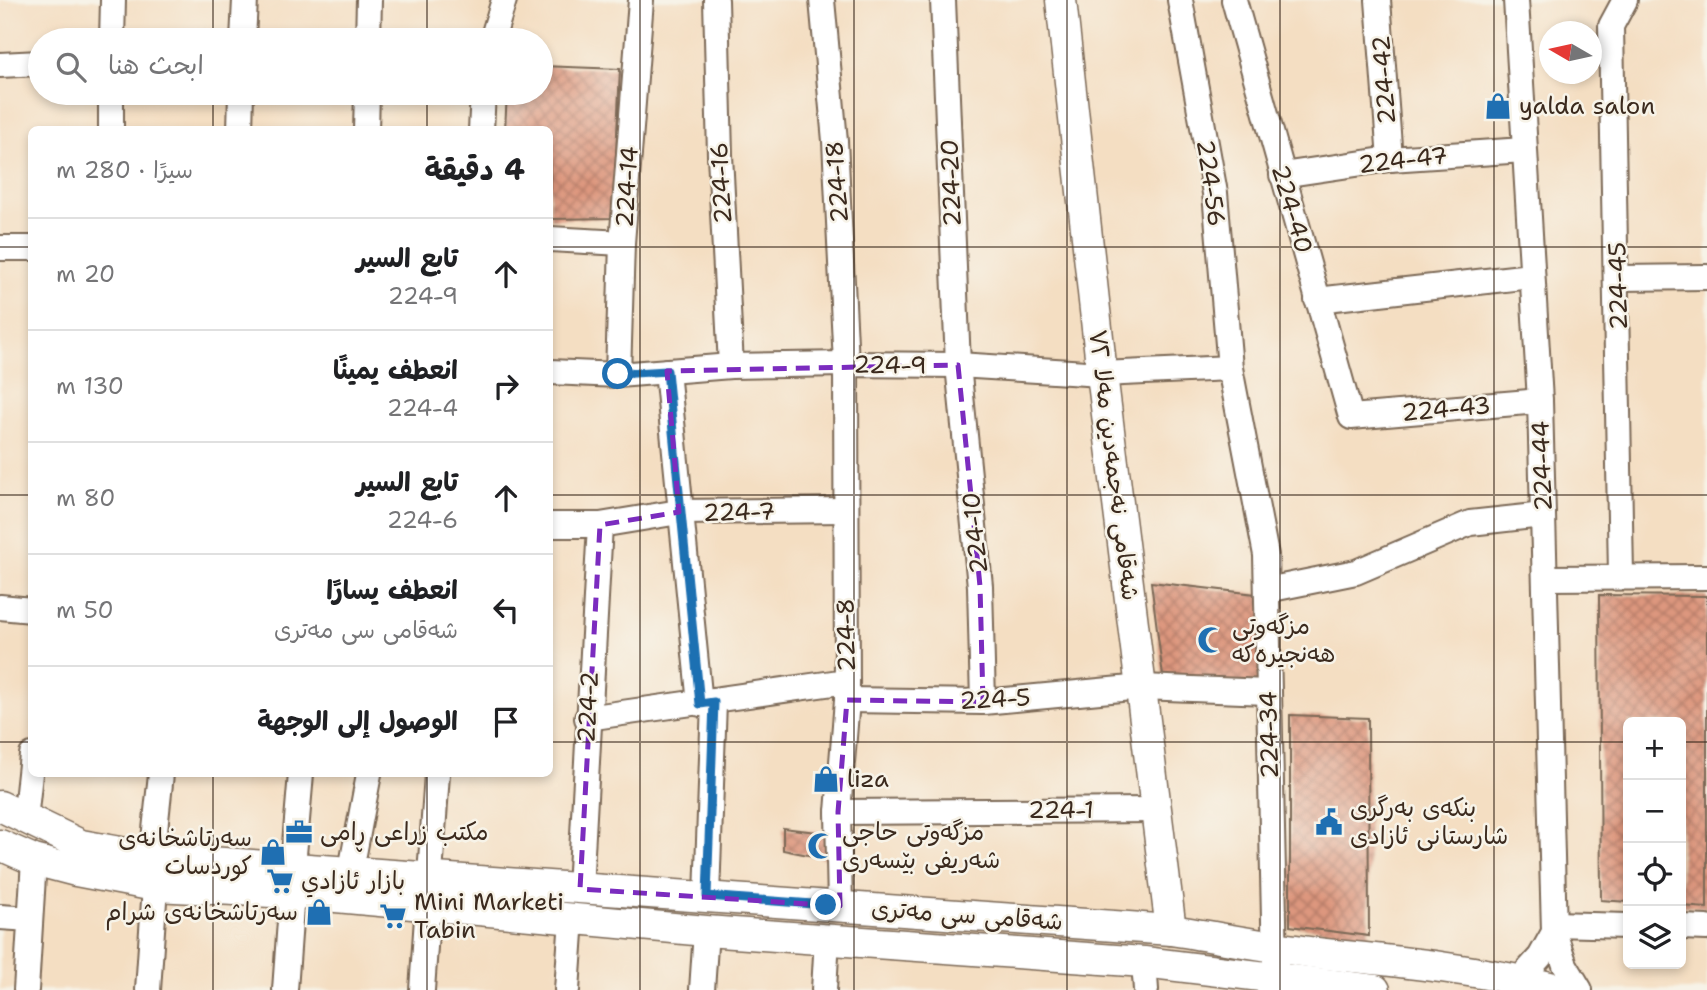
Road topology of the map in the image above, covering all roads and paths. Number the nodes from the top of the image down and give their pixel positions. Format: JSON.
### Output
{"nodes":[{"id":1,"x":113,"y":0,"type":"edge"},
{"id":2,"x":245,"y":0,"type":"edge"},
{"id":3,"x":369,"y":0,"type":"edge"},
{"id":4,"x":504,"y":0,"type":"edge"},
{"id":5,"x":641,"y":0,"type":"edge"},
{"id":6,"x":716,"y":0,"type":"edge"},
{"id":7,"x":822,"y":0,"type":"edge"},
{"id":8,"x":943,"y":0,"type":"edge"},
{"id":9,"x":1061,"y":0,"type":"edge"},
{"id":10,"x":1180,"y":0,"type":"edge"},
{"id":11,"x":1234,"y":0,"type":"edge"},
{"id":12,"x":1378,"y":0,"type":"edge"},
{"id":13,"x":1516,"y":0,"type":"edge"},
{"id":14,"x":1625,"y":0,"type":"edge"},
{"id":15,"x":112,"y":28,"type":"edge"},
{"id":16,"x":244,"y":28,"type":"edge"},
{"id":17,"x":368,"y":28,"type":"edge"},
{"id":18,"x":496,"y":28,"type":"edge"},
{"id":19,"x":28,"y":64,"type":"edge"},
{"id":20,"x":0,"y":65,"type":"edge"},
{"id":21,"x":111,"y":105,"type":"edge"},
{"id":22,"x":241,"y":105,"type":"edge"},
{"id":23,"x":367,"y":105,"type":"edge"},
{"id":24,"x":482,"y":105,"type":"edge"},
{"id":25,"x":111,"y":126,"type":"edge"},
{"id":26,"x":240,"y":126,"type":"edge"},
{"id":27,"x":366,"y":126,"type":"edge"},
{"id":28,"x":481,"y":126,"type":"edge"},
{"id":29,"x":1524,"y":150,"type":"junction"},
{"id":30,"x":1390,"y":159,"type":"junction"},
{"id":31,"x":1282,"y":174,"type":"junction"},
{"id":32,"x":553,"y":239,"type":"edge"},
{"id":33,"x":622,"y":243,"type":"junction"},
{"id":34,"x":0,"y":248,"type":"edge"},
{"id":35,"x":28,"y":248,"type":"edge"},
{"id":36,"x":1531,"y":276,"type":"junction"},
{"id":37,"x":1707,"y":277,"type":"edge"},
{"id":38,"x":1618,"y":278,"type":"junction"},
{"id":39,"x":1317,"y":300,"type":"junction"},
{"id":40,"x":846,"y":364,"type":"junction"},
{"id":41,"x":958,"y":365,"type":"junction"},
{"id":42,"x":731,"y":366,"type":"junction"},
{"id":43,"x":1230,"y":368,"type":"junction"},
{"id":44,"x":667,"y":371,"type":"junction"},
{"id":45,"x":553,"y":372,"type":"edge"},
{"id":46,"x":618,"y":374,"type":"junction"},
{"id":47,"x":1102,"y":374,"type":"junction"},
{"id":48,"x":1540,"y":401,"type":"junction"},
{"id":49,"x":1351,"y":417,"type":"joint"},
{"id":50,"x":846,"y":510,"type":"junction"},
{"id":51,"x":679,"y":512,"type":"junction"},
{"id":52,"x":1543,"y":515,"type":"junction"},
{"id":53,"x":553,"y":525,"type":"edge"},
{"id":54,"x":600,"y":525,"type":"junction"},
{"id":55,"x":1621,"y":575,"type":"junction"},
{"id":56,"x":1707,"y":577,"type":"edge"},
{"id":57,"x":1545,"y":578,"type":"junction"},
{"id":58,"x":1267,"y":590,"type":"junction"},
{"id":59,"x":0,"y":607,"type":"edge"},
{"id":60,"x":28,"y":610,"type":"edge"},
{"id":61,"x":1142,"y":687,"type":"junction"},
{"id":62,"x":847,"y":690,"type":"junction"},
{"id":63,"x":1267,"y":692,"type":"junction"},
{"id":64,"x":983,"y":702,"type":"junction"},
{"id":65,"x":707,"y":703,"type":"junction"},
{"id":66,"x":587,"y":718,"type":"junction"},
{"id":67,"x":28,"y":767,"type":"edge"},
{"id":68,"x":161,"y":777,"type":"edge"},
{"id":69,"x":301,"y":777,"type":"edge"},
{"id":70,"x":368,"y":777,"type":"edge"},
{"id":71,"x":437,"y":777,"type":"edge"},
{"id":72,"x":1157,"y":810,"type":"junction"},
{"id":73,"x":838,"y":812,"type":"junction"},
{"id":74,"x":13,"y":813,"type":"edge"},
{"id":75,"x":0,"y":845,"type":"edge"},
{"id":76,"x":34,"y":860,"type":"junction"},
{"id":77,"x":351,"y":870,"type":"junction"},
{"id":78,"x":154,"y":872,"type":"junction"},
{"id":79,"x":293,"y":879,"type":"junction"},
{"id":80,"x":580,"y":889,"type":"junction"},
{"id":81,"x":428,"y":891,"type":"junction"},
{"id":82,"x":707,"y":896,"type":"junction"},
{"id":83,"x":840,"y":906,"type":"junction"},
{"id":84,"x":0,"y":917,"type":"edge"},
{"id":85,"x":572,"y":918,"type":"junction"},
{"id":86,"x":30,"y":919,"type":"junction"},
{"id":87,"x":1623,"y":926,"type":"edge"},
{"id":88,"x":1686,"y":927,"type":"edge"},
{"id":89,"x":1554,"y":928,"type":"junction"},
{"id":90,"x":1707,"y":928,"type":"edge"},
{"id":91,"x":1171,"y":930,"type":"junction"},
{"id":92,"x":706,"y":931,"type":"junction"},
{"id":93,"x":827,"y":938,"type":"junction"},
{"id":94,"x":1275,"y":946,"type":"junction"},
{"id":95,"x":1323,"y":954,"type":"junction"},
{"id":96,"x":1145,"y":976,"type":"edge"},
{"id":97,"x":1520,"y":979,"type":"junction"},
{"id":98,"x":1280,"y":985,"type":"edge"},
{"id":99,"x":1322,"y":988,"type":"edge"},
{"id":100,"x":26,"y":990,"type":"edge"},
{"id":101,"x":148,"y":990,"type":"edge"},
{"id":102,"x":285,"y":990,"type":"edge"},
{"id":103,"x":422,"y":990,"type":"edge"},
{"id":104,"x":566,"y":990,"type":"edge"},
{"id":105,"x":702,"y":990,"type":"edge"},
{"id":106,"x":824,"y":990,"type":"edge"},
{"id":107,"x":1375,"y":990,"type":"edge"},
{"id":108,"x":1562,"y":990,"type":"edge"},
{"id":109,"x":1580,"y":990,"type":"edge"}],
"edges":[{"from":1,"to":15,"type":"street"},
{"from":2,"to":16,"type":"street"},
{"from":3,"to":17,"type":"street"},
{"from":4,"to":18,"type":"street"},
{"from":5,"to":33,"type":"street","name":"224-14"},
{"from":6,"to":42,"type":"street","name":"224-16"},
{"from":7,"to":40,"type":"street","name":"224-18"},
{"from":8,"to":41,"type":"street","name":"224-20"},
{"from":9,"to":47,"type":"main road","name":"شەقامی نەجمەدین مەلا ٧٢"},
{"from":10,"to":43,"type":"street","name":"224-56"},
{"from":11,"to":31,"type":"street","name":"224-40"},
{"from":12,"to":30,"type":"street","name":"224-42"},
{"from":13,"to":29,"type":"street","name":"224-44"},
{"from":14,"to":38,"type":"street","name":"224-45"},
{"from":19,"to":20,"type":"street"},
{"from":21,"to":25,"type":"street"},
{"from":22,"to":26,"type":"street"},
{"from":23,"to":27,"type":"street"},
{"from":24,"to":28,"type":"street"},
{"from":29,"to":30,"type":"street","name":"224-47"},
{"from":29,"to":36,"type":"street","name":"224-44"},
{"from":30,"to":31,"type":"street","name":"224-47"},
{"from":31,"to":39,"type":"street","name":"224-40"},
{"from":32,"to":33,"type":"street"},
{"from":33,"to":46,"type":"street","name":"224-14"},
{"from":34,"to":35,"type":"street"},
{"from":36,"to":39,"type":"street"},
{"from":36,"to":48,"type":"street","name":"224-44"},
{"from":37,"to":38,"type":"street"},
{"from":38,"to":55,"type":"street","name":"224-45"},
{"from":39,"to":49,"type":"street","name":"224-40"},
{"from":40,"to":41,"type":"street","name":"224-9"},
{"from":40,"to":42,"type":"street","name":"224-9"},
{"from":40,"to":50,"type":"street","name":"224-8"},
{"from":41,"to":47,"type":"street","name":"224-9"},
{"from":41,"to":64,"type":"street","name":"224-10"},
{"from":42,"to":44,"type":"street","name":"224-9"},
{"from":43,"to":47,"type":"street","name":"224-9"},
{"from":43,"to":58,"type":"street","name":"224-34"},
{"from":44,"to":46,"type":"street","name":"224-9"},
{"from":44,"to":51,"type":"street"},
{"from":45,"to":46,"type":"street","name":"224-9"},
{"from":47,"to":61,"type":"main road","name":"شەقامی نەجمەدین مەلا ٧٢"},
{"from":48,"to":49,"type":"street","name":"224-43"},
{"from":48,"to":52,"type":"street","name":"224-44"},
{"from":50,"to":51,"type":"street","name":"224-7"},
{"from":50,"to":62,"type":"street","name":"224-8"},
{"from":51,"to":54,"type":"street","name":"224-7"},
{"from":51,"to":65,"type":"street"},
{"from":52,"to":57,"type":"street","name":"224-44"},
{"from":52,"to":58,"type":"street"},
{"from":53,"to":54,"type":"street","name":"224-7"},
{"from":54,"to":66,"type":"street","name":"224-2"},
{"from":55,"to":56,"type":"street"},
{"from":55,"to":57,"type":"street"},
{"from":57,"to":89,"type":"street","name":"224-44"},
{"from":58,"to":63,"type":"street","name":"224-34"},
{"from":59,"to":60,"type":"street"},
{"from":61,"to":63,"type":"street","name":"224-5"},
{"from":61,"to":64,"type":"street","name":"224-5"},
{"from":61,"to":72,"type":"main road","name":"شەقامی نەجمەدین مەلا ٧٢"},
{"from":62,"to":64,"type":"street","name":"224-5"},
{"from":62,"to":65,"type":"street","name":"224-5"},
{"from":62,"to":73,"type":"street","name":"224-8"},
{"from":63,"to":94,"type":"street","name":"224-34"},
{"from":65,"to":66,"type":"street","name":"224-5"},
{"from":65,"to":82,"type":"street"},
{"from":66,"to":80,"type":"street","name":"224-2"},
{"from":67,"to":74,"type":"street"},
{"from":68,"to":78,"type":"street"},
{"from":69,"to":79,"type":"street"},
{"from":70,"to":77,"type":"street"},
{"from":71,"to":81,"type":"street"},
{"from":72,"to":73,"type":"street","name":"224-1"},
{"from":72,"to":91,"type":"main road","name":"شەقامی نەجمەدین مەلا ٧٢"},
{"from":73,"to":83,"type":"street","name":"224-8"},
{"from":74,"to":78,"type":"main road","name":"شەقامی سی مەتری"},
{"from":75,"to":76,"type":"main road","name":"شەقامی سی مەتری"},
{"from":76,"to":78,"type":"main road","name":"شەقامی سی مەتری"},
{"from":76,"to":86,"type":"street"},
{"from":77,"to":79,"type":"main road","name":"شەقامی سی مەتری"},
{"from":77,"to":81,"type":"main road","name":"شەقامی سی مەتری"},
{"from":78,"to":79,"type":"main road","name":"شەقامی سی مەتری"},
{"from":78,"to":101,"type":"street"},
{"from":79,"to":81,"type":"main road","name":"شەقامی سی مەتری"},
{"from":79,"to":102,"type":"street"},
{"from":80,"to":81,"type":"main road","name":"شەقامی سی مەتری"},
{"from":80,"to":82,"type":"main road","name":"شەقامی سی مەتری"},
{"from":81,"to":85,"type":"main road","name":"شەقامی سی مەتری"},
{"from":81,"to":103,"type":"street"},
{"from":82,"to":83,"type":"main road","name":"شەقامی سی مەتری"},
{"from":83,"to":91,"type":"main road","name":"شەقامی سی مەتری"},
{"from":84,"to":86,"type":"street"},
{"from":85,"to":92,"type":"main road","name":"شەقامی سی مەتری"},
{"from":85,"to":104,"type":"street"},
{"from":86,"to":100,"type":"street"},
{"from":87,"to":89,"type":"street"},
{"from":88,"to":90,"type":"street"},
{"from":89,"to":97,"type":"street"},
{"from":89,"to":109,"type":"street","name":"224-44"},
{"from":91,"to":94,"type":"main road","name":"شەقامی سی مەتری"},
{"from":92,"to":93,"type":"main road","name":"شەقامی سی مەتری"},
{"from":92,"to":105,"type":"street"},
{"from":93,"to":96,"type":"main road","name":"شەقامی سی مەتری"},
{"from":93,"to":106,"type":"street"},
{"from":94,"to":95,"type":"main road","name":"شەقامی سی مەتری"},
{"from":94,"to":98,"type":"street","name":"224-34"},
{"from":95,"to":97,"type":"main road","name":"شەقامی سی مەتری"},
{"from":95,"to":99,"type":"street"},
{"from":96,"to":98,"type":"main road","name":"شەقامی سی مەتری"},
{"from":97,"to":108,"type":"main road","name":"شەقامی سی مەتری"},
{"from":98,"to":99,"type":"main road","name":"شەقامی سی مەتری"},
{"from":99,"to":107,"type":"main road","name":"شەقامی سی مەتری"}]}
